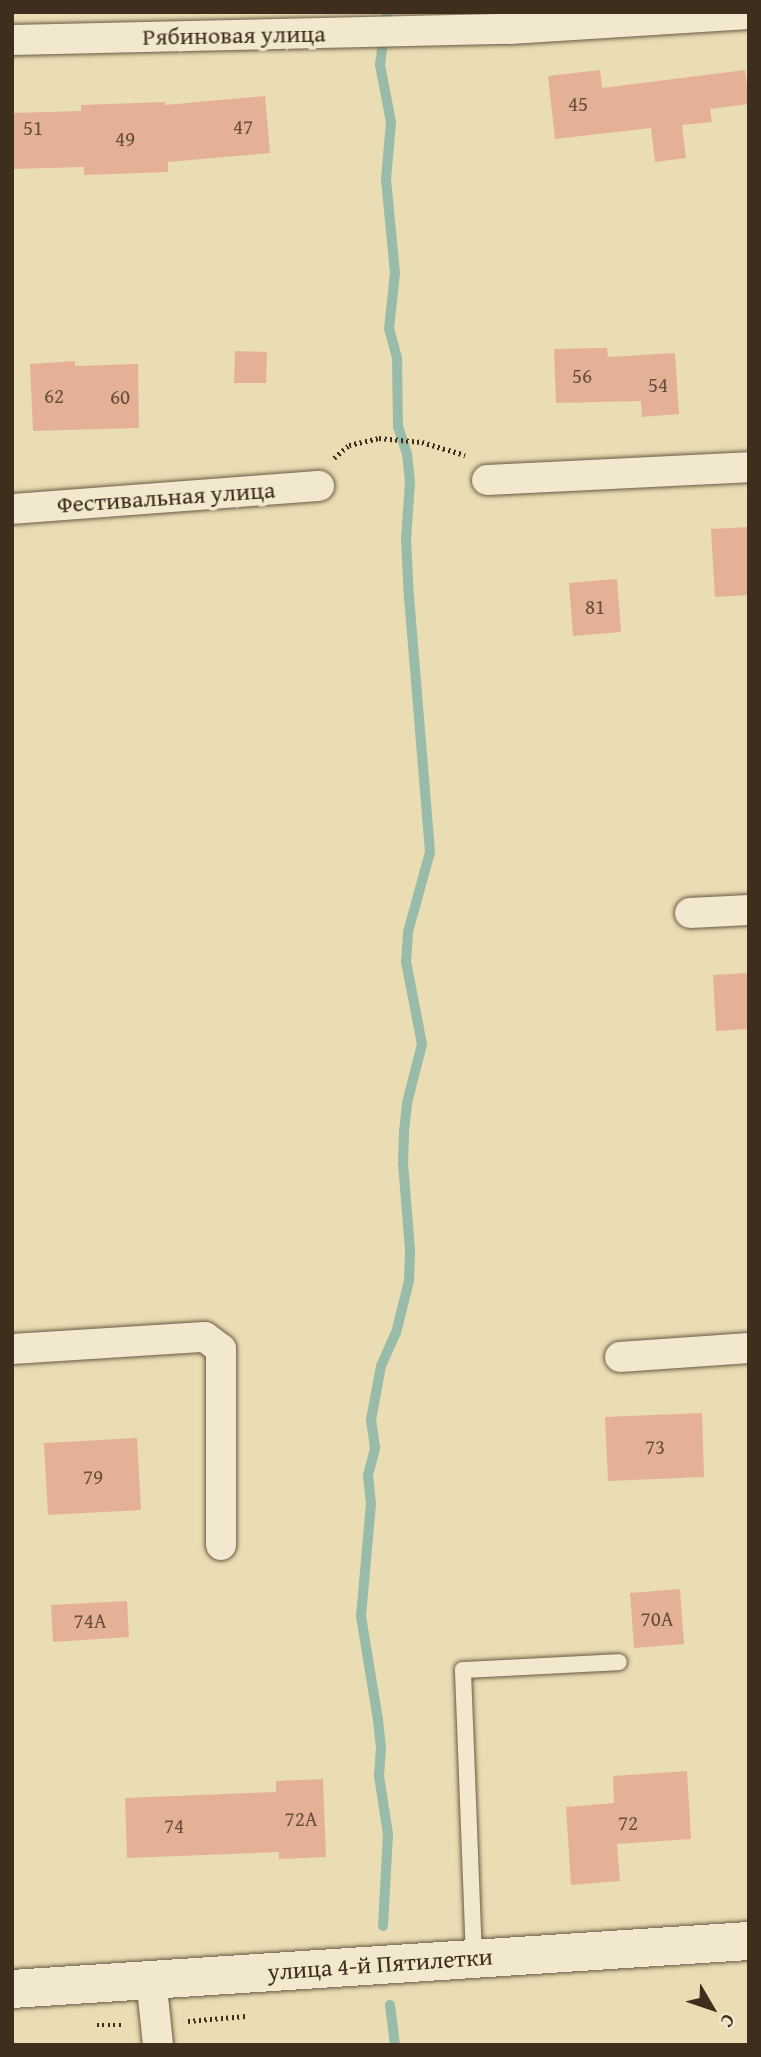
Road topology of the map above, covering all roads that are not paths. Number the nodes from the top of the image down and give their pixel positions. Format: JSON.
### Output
{"nodes":[{"id":1,"x":749,"y":14,"type":"edge"},
{"id":2,"x":12,"y":40,"type":"edge"},
{"id":3,"x":749,"y":467,"type":"edge"},
{"id":4,"x":487,"y":480,"type":"road end"},
{"id":5,"x":319,"y":486,"type":"road end"},
{"id":6,"x":12,"y":509,"type":"edge"},
{"id":7,"x":749,"y":910,"type":"edge"},
{"id":8,"x":690,"y":913,"type":"dead end"},
{"id":9,"x":749,"y":1348,"type":"edge"},
{"id":10,"x":12,"y":1349,"type":"edge"},
{"id":11,"x":620,"y":1357,"type":"dead end"},
{"id":12,"x":221,"y":1545,"type":"dead end"},
{"id":13,"x":619,"y":1662,"type":"dead end"},
{"id":14,"x":749,"y":1941,"type":"edge"},
{"id":15,"x":474,"y":1958,"type":"junction"},
{"id":16,"x":151,"y":1978,"type":"junction"},
{"id":17,"x":12,"y":1989,"type":"edge"},
{"id":18,"x":158,"y":2045,"type":"edge"}],
"edges":[{"from":1,"to":2,"type":"street","name":"Рябиновая улица"},
{"from":3,"to":4,"type":"street"},
{"from":5,"to":6,"type":"street","name":"Фестивальная улица"},
{"from":7,"to":8,"type":"street"},
{"from":9,"to":11,"type":"street"},
{"from":10,"to":12,"type":"street"},
{"from":13,"to":15,"type":"lane"},
{"from":14,"to":15,"type":"street","name":"улица 4-й Пятилетки"},
{"from":15,"to":16,"type":"street","name":"улица 4-й Пятилетки"},
{"from":16,"to":17,"type":"street","name":"улица 4-й Пятилетки"},
{"from":16,"to":18,"type":"street"}]}
